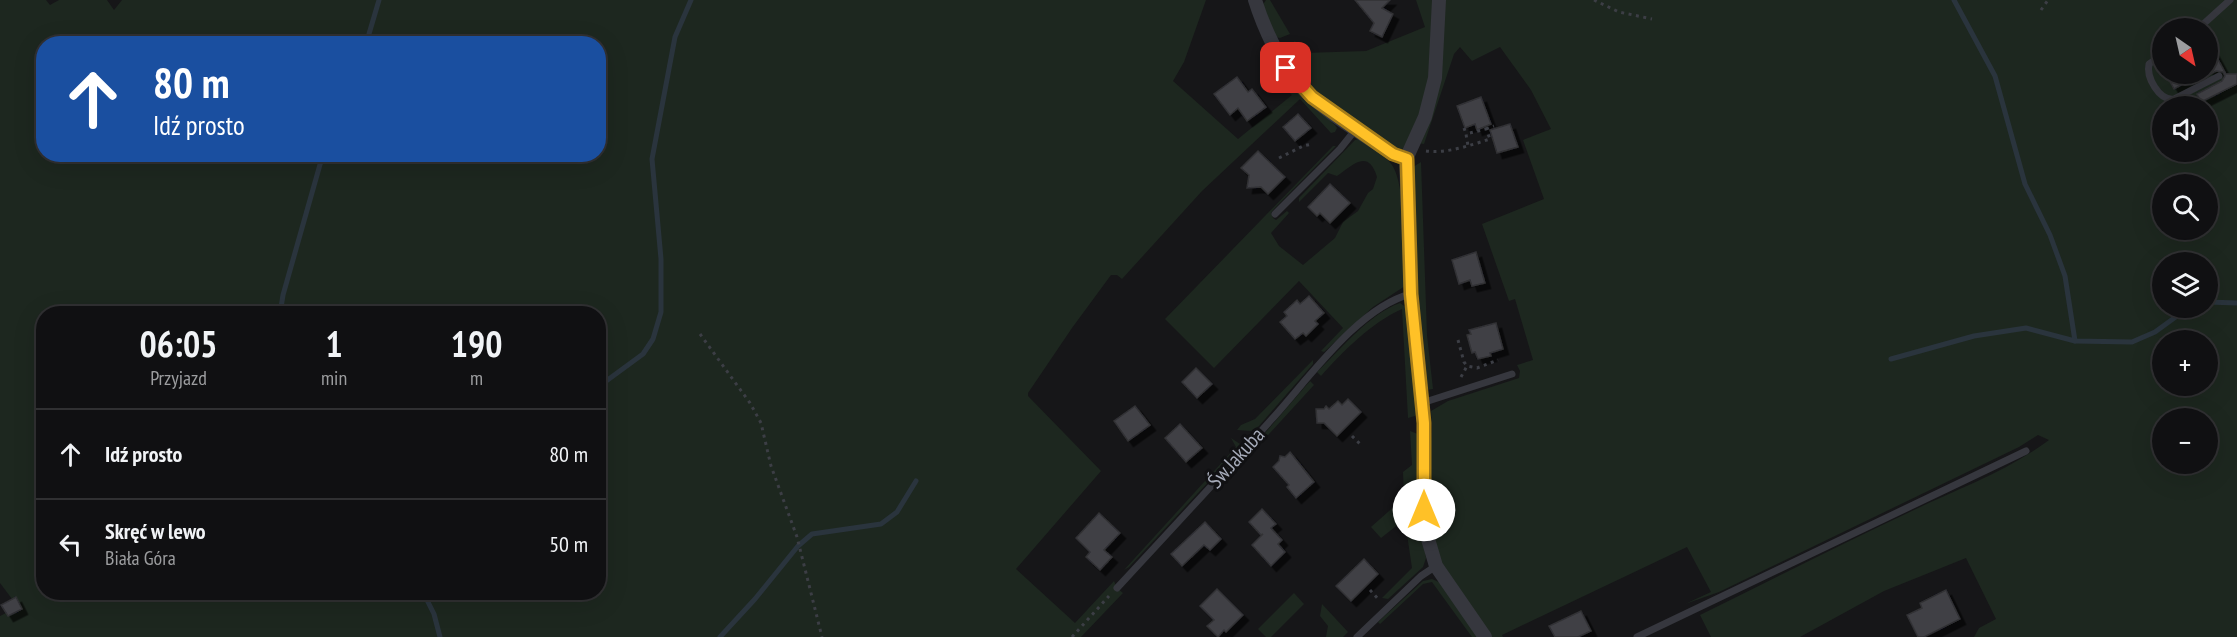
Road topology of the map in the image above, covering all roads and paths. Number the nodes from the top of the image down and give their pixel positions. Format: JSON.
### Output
{"nodes":[{"id":1,"x":1255,"y":0,"type":"edge"},
{"id":2,"x":1438,"y":0,"type":"edge"},
{"id":3,"x":1594,"y":0,"type":"edge"},
{"id":4,"x":2048,"y":0,"type":"edge"},
{"id":5,"x":2230,"y":0,"type":"edge"},
{"id":6,"x":2041,"y":10,"type":"dead end"},
{"id":7,"x":2210,"y":18,"type":"edge"},
{"id":8,"x":1652,"y":20,"type":"dead end"},
{"id":9,"x":2152,"y":62,"type":"edge"},
{"id":10,"x":2152,"y":80,"type":"edge"},
{"id":11,"x":2154,"y":84,"type":"edge"},
{"id":12,"x":2203,"y":84,"type":"edge"},
{"id":13,"x":1494,"y":126,"type":"dead end"},
{"id":14,"x":1464,"y":128,"type":"dead end"},
{"id":15,"x":1356,"y":129,"type":"junction"},
{"id":16,"x":1486,"y":129,"type":"junction"},
{"id":17,"x":1466,"y":134,"type":"junction"},
{"id":18,"x":1312,"y":144,"type":"dead end"},
{"id":19,"x":1468,"y":146,"type":"junction"},
{"id":20,"x":1423,"y":150,"type":"dead end"},
{"id":21,"x":1279,"y":158,"type":"dead end"},
{"id":22,"x":1407,"y":159,"type":"junction"},
{"id":23,"x":1275,"y":214,"type":"dead end"},
{"id":24,"x":1411,"y":294,"type":"junction"},
{"id":25,"x":700,"y":334,"type":"dead end"},
{"id":26,"x":1458,"y":340,"type":"dead end"},
{"id":27,"x":1498,"y":360,"type":"dead end"},
{"id":28,"x":1467,"y":366,"type":"junction"},
{"id":29,"x":1512,"y":374,"type":"dead end"},
{"id":30,"x":1455,"y":383,"type":"dead end"},
{"id":31,"x":1422,"y":403,"type":"junction"},
{"id":32,"x":1352,"y":436,"type":"dead end"},
{"id":33,"x":1361,"y":445,"type":"dead end"},
{"id":34,"x":2026,"y":451,"type":"dead end"},
{"id":35,"x":1436,"y":566,"type":"junction"},
{"id":36,"x":1117,"y":588,"type":"joint"},
{"id":37,"x":1370,"y":590,"type":"dead end"},
{"id":38,"x":1380,"y":600,"type":"dead end"},
{"id":39,"x":822,"y":637,"type":"edge"},
{"id":40,"x":1072,"y":637,"type":"edge"},
{"id":41,"x":1357,"y":637,"type":"edge"},
{"id":42,"x":1485,"y":637,"type":"edge"},
{"id":43,"x":1637,"y":637,"type":"edge"}],
"edges":[{"from":1,"to":15,"type":"street"},
{"from":2,"to":22,"type":"street"},
{"from":3,"to":8,"type":"path"},
{"from":4,"to":6,"type":"path"},
{"from":5,"to":7,"type":"lane"},
{"from":9,"to":10,"type":"lane"},
{"from":11,"to":12,"type":"lane"},
{"from":13,"to":16,"type":"path"},
{"from":14,"to":17,"type":"path"},
{"from":15,"to":22,"type":"street"},
{"from":15,"to":23,"type":"lane"},
{"from":16,"to":17,"type":"path"},
{"from":16,"to":19,"type":"path"},
{"from":17,"to":19,"type":"path"},
{"from":18,"to":21,"type":"path"},
{"from":19,"to":20,"type":"path"},
{"from":22,"to":24,"type":"street"},
{"from":24,"to":31,"type":"street"},
{"from":24,"to":36,"type":"lane","name":"Św.Jakuba"},
{"from":25,"to":39,"type":"path"},
{"from":26,"to":28,"type":"path"},
{"from":27,"to":28,"type":"path"},
{"from":28,"to":30,"type":"path"},
{"from":29,"to":31,"type":"lane"},
{"from":31,"to":35,"type":"street"},
{"from":32,"to":33,"type":"path"},
{"from":34,"to":43,"type":"lane"},
{"from":35,"to":41,"type":"lane"},
{"from":35,"to":42,"type":"street"},
{"from":36,"to":40,"type":"path"},
{"from":37,"to":38,"type":"path"}]}
